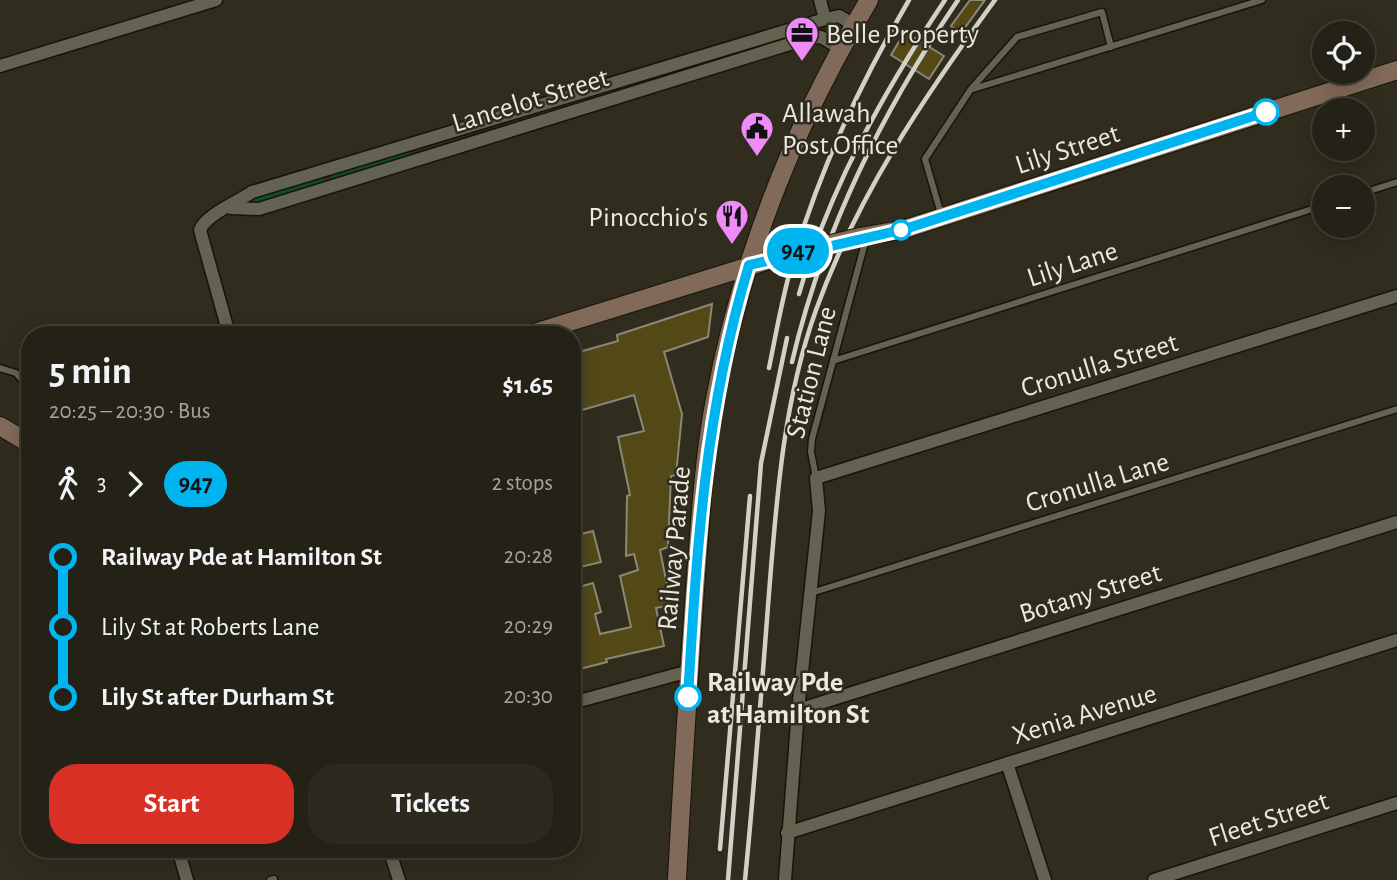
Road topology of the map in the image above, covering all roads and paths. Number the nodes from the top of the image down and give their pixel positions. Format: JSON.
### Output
{"nodes":[{"id":1,"x":216,"y":0,"type":"edge"},
{"id":2,"x":820,"y":0,"type":"edge"},
{"id":3,"x":869,"y":0,"type":"edge"},
{"id":4,"x":1262,"y":0,"type":"edge"},
{"id":5,"x":825,"y":19,"type":"junction"},
{"id":6,"x":854,"y":25,"type":"junction"},
{"id":7,"x":821,"y":37,"type":"junction"},
{"id":8,"x":1111,"y":47,"type":"junction"},
{"id":9,"x":840,"y":48,"type":"junction"},
{"id":10,"x":0,"y":66,"type":"edge"},
{"id":11,"x":1397,"y":70,"type":"edge"},
{"id":12,"x":971,"y":89,"type":"junction"},
{"id":13,"x":1397,"y":182,"type":"edge"},
{"id":14,"x":1375,"y":189,"type":"edge"},
{"id":15,"x":231,"y":208,"type":"junction"},
{"id":16,"x":1312,"y":209,"type":"edge"},
{"id":17,"x":942,"y":215,"type":"junction"},
{"id":18,"x":863,"y":237,"type":"junction"},
{"id":19,"x":749,"y":265,"type":"junction"},
{"id":20,"x":1397,"y":296,"type":"edge"},
{"id":21,"x":227,"y":326,"type":"edge"},
{"id":22,"x":556,"y":326,"type":"edge"},
{"id":23,"x":833,"y":361,"type":"junction"},
{"id":24,"x":0,"y":368,"type":"edge"},
{"id":25,"x":21,"y":379,"type":"edge"},
{"id":26,"x":1397,"y":409,"type":"edge"},
{"id":27,"x":0,"y":426,"type":"edge"},
{"id":28,"x":21,"y":439,"type":"edge"},
{"id":29,"x":816,"y":478,"type":"junction"},
{"id":30,"x":1397,"y":522,"type":"edge"},
{"id":31,"x":810,"y":593,"type":"junction"},
{"id":32,"x":1397,"y":640,"type":"edge"},
{"id":33,"x":689,"y":671,"type":"junction"},
{"id":34,"x":581,"y":701,"type":"edge"},
{"id":35,"x":798,"y":710,"type":"junction"},
{"id":36,"x":1007,"y":763,"type":"junction"},
{"id":37,"x":1397,"y":803,"type":"edge"},
{"id":38,"x":787,"y":833,"type":"junction"},
{"id":39,"x":181,"y":858,"type":"edge"},
{"id":40,"x":392,"y":858,"type":"edge"},
{"id":41,"x":187,"y":880,"type":"edge"},
{"id":42,"x":399,"y":880,"type":"edge"},
{"id":43,"x":677,"y":880,"type":"edge"},
{"id":44,"x":785,"y":880,"type":"edge"},
{"id":45,"x":1045,"y":880,"type":"edge"},
{"id":46,"x":1154,"y":880,"type":"edge"}],
"edges":[{"from":1,"to":10,"type":"street"},
{"from":2,"to":5,"type":"street"},
{"from":3,"to":6,"type":"main road","name":"Railway Parade"},
{"from":4,"to":8,"type":"lane"},
{"from":5,"to":6,"type":"street"},
{"from":5,"to":7,"type":"street"},
{"from":5,"to":15,"type":"street","name":"Lancelot Street"},
{"from":6,"to":9,"type":"main road","name":"Railway Parade"},
{"from":7,"to":9,"type":"street"},
{"from":7,"to":15,"type":"street","name":"Lancelot Street"},
{"from":8,"to":12,"type":"lane"},
{"from":8,"to":12,"type":"lane"},
{"from":9,"to":19,"type":"main road","name":"Railway Parade"},
{"from":11,"to":17,"type":"main road","name":"Lily Street"},
{"from":12,"to":17,"type":"lane"},
{"from":13,"to":14,"type":"lane"},
{"from":15,"to":21,"type":"street","name":"Lancelot Street"},
{"from":16,"to":23,"type":"lane","name":"Lily Lane"},
{"from":17,"to":18,"type":"main road","name":"Lily Street"},
{"from":18,"to":19,"type":"main road","name":"Lily Street","bridge":true},
{"from":18,"to":23,"type":"lane","name":"Station Lane"},
{"from":19,"to":22,"type":"main road","name":"Lily Street"},
{"from":19,"to":33,"type":"main road","name":"Railway Parade"},
{"from":20,"to":29,"type":"street","name":"Cronulla Street"},
{"from":23,"to":29,"type":"lane","name":"Station Lane"},
{"from":24,"to":25,"type":"lane"},
{"from":26,"to":31,"type":"lane","name":"Cronulla Lane"},
{"from":27,"to":28,"type":"main road"},
{"from":29,"to":31,"type":"street"},
{"from":30,"to":35,"type":"street","name":"Botany Street"},
{"from":31,"to":35,"type":"street"},
{"from":32,"to":36,"type":"street","name":"Xenia Avenue"},
{"from":33,"to":34,"type":"street"},
{"from":33,"to":43,"type":"main road","name":"Railway Parade"},
{"from":35,"to":38,"type":"street"},
{"from":36,"to":38,"type":"street","name":"Xenia Avenue"},
{"from":36,"to":45,"type":"street"},
{"from":37,"to":46,"type":"street","name":"Fleet Street"},
{"from":38,"to":44,"type":"street"},
{"from":39,"to":41,"type":"street"},
{"from":40,"to":42,"type":"street"}]}
